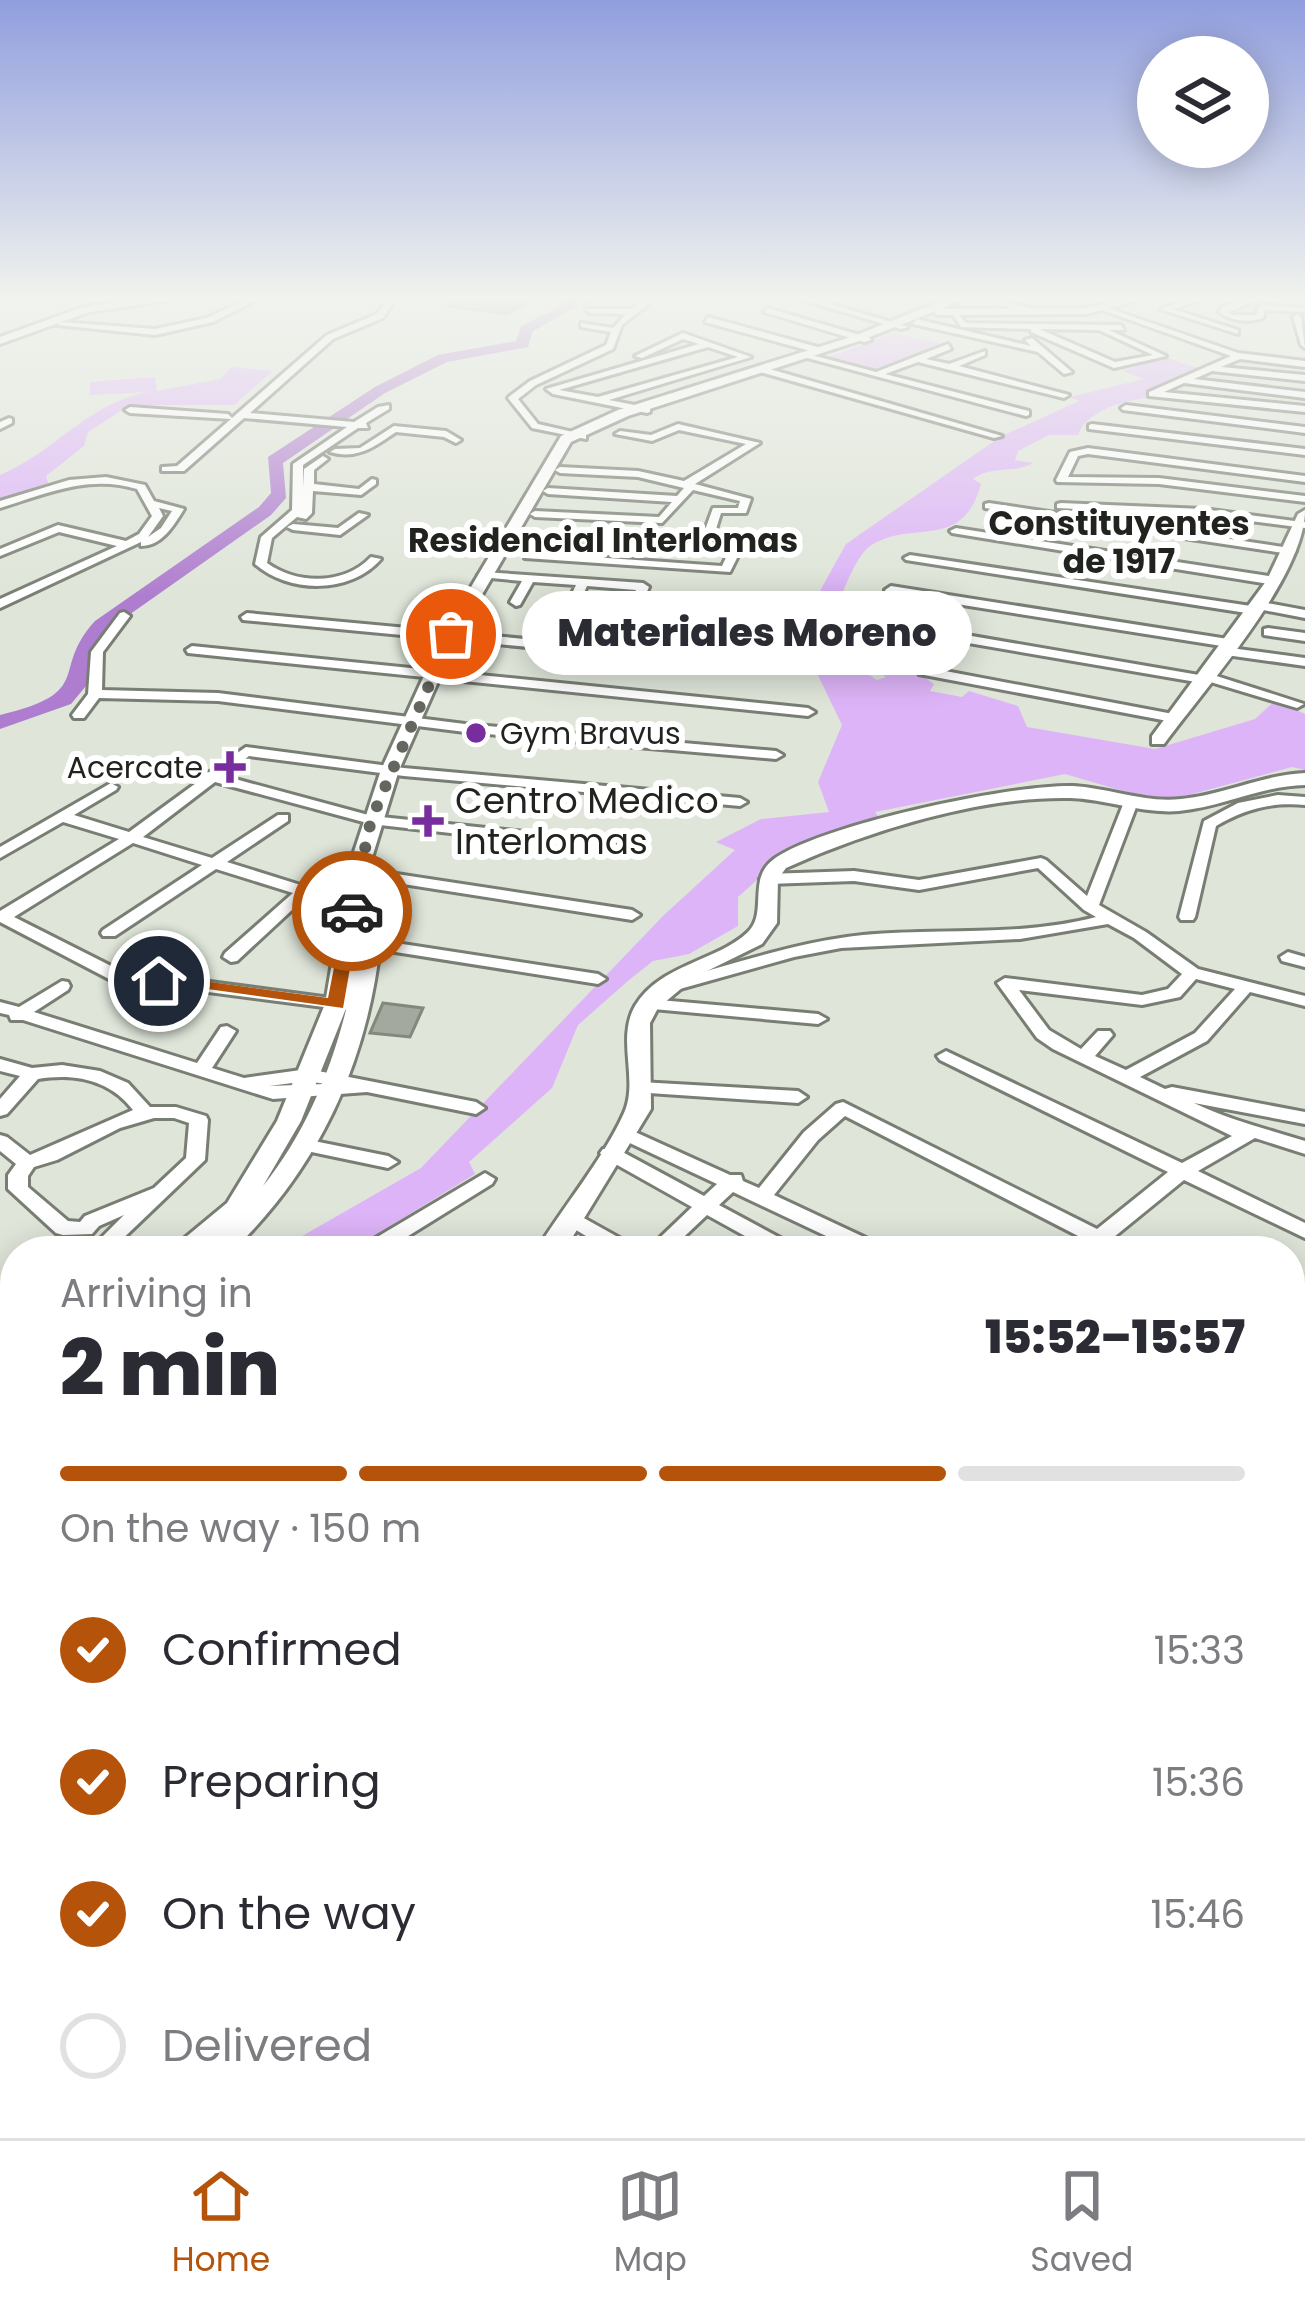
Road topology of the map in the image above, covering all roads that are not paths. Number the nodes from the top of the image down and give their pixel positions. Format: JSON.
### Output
{"nodes":[{"id":1,"x":250,"y":397,"type":"edge"},
{"id":2,"x":266,"y":397,"type":"edge"},
{"id":3,"x":515,"y":397,"type":"edge"},
{"id":4,"x":576,"y":397,"type":"edge"},
{"id":5,"x":612,"y":397,"type":"edge"},
{"id":6,"x":683,"y":397,"type":"edge"},
{"id":7,"x":858,"y":397,"type":"edge"},
{"id":8,"x":962,"y":397,"type":"edge"},
{"id":9,"x":1181,"y":397,"type":"edge"},
{"id":10,"x":601,"y":400,"type":"junction"},
{"id":11,"x":515,"y":403,"type":"junction"},
{"id":12,"x":537,"y":407,"type":"dead end"},
{"id":13,"x":1126,"y":408,"type":"dead end"},
{"id":14,"x":643,"y":409,"type":"junction"},
{"id":15,"x":1305,"y":409,"type":"edge"},
{"id":16,"x":130,"y":410,"type":"dead end"},
{"id":17,"x":1026,"y":413,"type":"dead end"},
{"id":18,"x":230,"y":415,"type":"junction"},
{"id":19,"x":246,"y":415,"type":"junction"},
{"id":20,"x":366,"y":426,"type":"junction"},
{"id":21,"x":1092,"y":428,"type":"dead end"},
{"id":22,"x":1305,"y":430,"type":"edge"},
{"id":23,"x":620,"y":434,"type":"dead end"},
{"id":24,"x":577,"y":435,"type":"junction"},
{"id":25,"x":997,"y":436,"type":"dead end"},
{"id":26,"x":456,"y":440,"type":"dead end"},
{"id":27,"x":334,"y":452,"type":"junction"},
{"id":28,"x":1305,"y":452,"type":"edge"},
{"id":29,"x":312,"y":461,"type":"junction"},
{"id":30,"x":560,"y":470,"type":"junction"},
{"id":31,"x":1305,"y":479,"type":"edge"},
{"id":32,"x":372,"y":482,"type":"dead end"},
{"id":33,"x":688,"y":486,"type":"junction"},
{"id":34,"x":308,"y":487,"type":"junction"},
{"id":35,"x":548,"y":491,"type":"junction"},
{"id":36,"x":680,"y":499,"type":"junction"},
{"id":37,"x":1004,"y":499,"type":"dead end"},
{"id":38,"x":1305,"y":499,"type":"edge"},
{"id":39,"x":155,"y":504,"type":"junction"},
{"id":40,"x":0,"y":505,"type":"edge"},
{"id":41,"x":989,"y":506,"type":"dead end"},
{"id":42,"x":535,"y":514,"type":"junction"},
{"id":43,"x":363,"y":515,"type":"dead end"},
{"id":44,"x":1303,"y":519,"type":"edge"},
{"id":45,"x":293,"y":526,"type":"junction"},
{"id":46,"x":956,"y":531,"type":"dead end"},
{"id":47,"x":522,"y":535,"type":"junction"},
{"id":48,"x":128,"y":545,"type":"junction"},
{"id":49,"x":705,"y":545,"type":"junction"},
{"id":50,"x":266,"y":546,"type":"junction"},
{"id":51,"x":1290,"y":551,"type":"junction"},
{"id":52,"x":511,"y":552,"type":"junction"},
{"id":53,"x":531,"y":552,"type":"junction"},
{"id":54,"x":0,"y":553,"type":"edge"},
{"id":55,"x":625,"y":553,"type":"dead end"},
{"id":56,"x":910,"y":558,"type":"dead end"},
{"id":57,"x":375,"y":559,"type":"dead end"},
{"id":58,"x":490,"y":575,"type":"junction"},
{"id":59,"x":530,"y":578,"type":"junction"},
{"id":60,"x":1275,"y":581,"type":"junction"},
{"id":61,"x":583,"y":582,"type":"junction"},
{"id":62,"x":891,"y":590,"type":"dead end"},
{"id":63,"x":516,"y":602,"type":"dead end"},
{"id":64,"x":0,"y":604,"type":"edge"},
{"id":65,"x":572,"y":606,"type":"dead end"},
{"id":66,"x":1254,"y":608,"type":"junction"},
{"id":67,"x":633,"y":610,"type":"dead end"},
{"id":68,"x":0,"y":614,"type":"edge"},
{"id":69,"x":1305,"y":614,"type":"edge"},
{"id":70,"x":124,"y":616,"type":"dead end"},
{"id":71,"x":247,"y":617,"type":"dead end"},
{"id":72,"x":850,"y":619,"type":"dead end"},
{"id":73,"x":1268,"y":632,"type":"dead end"},
{"id":74,"x":458,"y":635,"type":"junction"},
{"id":75,"x":1305,"y":637,"type":"edge"},
{"id":76,"x":1225,"y":647,"type":"junction"},
{"id":77,"x":192,"y":650,"type":"dead end"},
{"id":78,"x":686,"y":658,"type":"dead end"},
{"id":79,"x":1305,"y":662,"type":"edge"},
{"id":80,"x":924,"y":670,"type":"dead end"},
{"id":81,"x":437,"y":677,"type":"junction"},
{"id":82,"x":1203,"y":677,"type":"junction"},
{"id":83,"x":95,"y":694,"type":"junction"},
{"id":84,"x":1297,"y":704,"type":"dead end"},
{"id":85,"x":808,"y":712,"type":"dead end"},
{"id":86,"x":79,"y":715,"type":"dead end"},
{"id":87,"x":1173,"y":718,"type":"junction"},
{"id":88,"x":417,"y":722,"type":"junction"},
{"id":89,"x":1158,"y":740,"type":"dead end"},
{"id":90,"x":776,"y":755,"type":"dead end"},
{"id":91,"x":397,"y":771,"type":"junction"},
{"id":92,"x":209,"y":776,"type":"junction"},
{"id":93,"x":1305,"y":778,"type":"edge"},
{"id":94,"x":111,"y":787,"type":"dead end"},
{"id":95,"x":1305,"y":801,"type":"edge"},
{"id":96,"x":740,"y":802,"type":"dead end"},
{"id":97,"x":1131,"y":802,"type":"junction"},
{"id":98,"x":61,"y":816,"type":"junction"},
{"id":99,"x":283,"y":818,"type":"dead end"},
{"id":100,"x":378,"y":821,"type":"junction"},
{"id":101,"x":130,"y":838,"type":"junction"},
{"id":102,"x":611,"y":846,"type":"dead end"},
{"id":103,"x":0,"y":853,"type":"edge"},
{"id":104,"x":217,"y":864,"type":"junction"},
{"id":105,"x":364,"y":874,"type":"junction"},
{"id":106,"x":768,"y":878,"type":"junction"},
{"id":107,"x":304,"y":891,"type":"junction"},
{"id":108,"x":361,"y":903,"type":"junction"},
{"id":109,"x":1090,"y":907,"type":"junction"},
{"id":110,"x":632,"y":915,"type":"dead end"},
{"id":111,"x":1,"y":916,"type":"edge"},
{"id":112,"x":1187,"y":917,"type":"dead end"},
{"id":113,"x":1112,"y":918,"type":"junction"},
{"id":114,"x":109,"y":933,"type":"dead end"},
{"id":115,"x":358,"y":942,"type":"junction"},
{"id":116,"x":231,"y":957,"type":"dead end"},
{"id":117,"x":1192,"y":974,"type":"junction"},
{"id":118,"x":598,"y":979,"type":"dead end"},
{"id":119,"x":62,"y":986,"type":"dead end"},
{"id":120,"x":1244,"y":989,"type":"junction"},
{"id":121,"x":654,"y":996,"type":"junction"},
{"id":122,"x":1305,"y":1001,"type":"edge"},
{"id":123,"x":347,"y":1005,"type":"junction"},
{"id":124,"x":8,"y":1011,"type":"edge"},
{"id":125,"x":818,"y":1019,"type":"dead end"},
{"id":126,"x":227,"y":1031,"type":"dead end"},
{"id":127,"x":1104,"y":1035,"type":"dead end"},
{"id":128,"x":946,"y":1056,"type":"dead end"},
{"id":129,"x":1084,"y":1057,"type":"junction"},
{"id":130,"x":0,"y":1065,"type":"edge"},
{"id":131,"x":201,"y":1070,"type":"junction"},
{"id":132,"x":32,"y":1074,"type":"junction"},
{"id":133,"x":1134,"y":1083,"type":"junction"},
{"id":134,"x":318,"y":1084,"type":"junction"},
{"id":135,"x":640,"y":1088,"type":"junction"},
{"id":136,"x":798,"y":1096,"type":"dead end"},
{"id":137,"x":476,"y":1108,"type":"dead end"},
{"id":138,"x":0,"y":1109,"type":"edge"},
{"id":139,"x":143,"y":1110,"type":"junction"},
{"id":140,"x":1302,"y":1114,"type":"edge"},
{"id":141,"x":1212,"y":1120,"type":"junction"},
{"id":142,"x":0,"y":1141,"type":"edge"},
{"id":143,"x":617,"y":1143,"type":"junction"},
{"id":144,"x":309,"y":1146,"type":"junction"},
{"id":145,"x":1305,"y":1148,"type":"edge"},
{"id":146,"x":27,"y":1162,"type":"junction"},
{"id":147,"x":388,"y":1162,"type":"dead end"},
{"id":148,"x":1180,"y":1173,"type":"junction"},
{"id":149,"x":485,"y":1178,"type":"dead end"},
{"id":150,"x":734,"y":1180,"type":"junction"},
{"id":151,"x":170,"y":1187,"type":"junction"},
{"id":152,"x":763,"y":1196,"type":"junction"},
{"id":153,"x":705,"y":1204,"type":"junction"},
{"id":154,"x":573,"y":1219,"type":"junction"},
{"id":155,"x":86,"y":1229,"type":"junction"},
{"id":156,"x":1305,"y":1231,"type":"edge"},
{"id":157,"x":91,"y":1236,"type":"edge"},
{"id":158,"x":119,"y":1236,"type":"edge"},
{"id":159,"x":201,"y":1236,"type":"edge"},
{"id":160,"x":233,"y":1236,"type":"edge"},
{"id":161,"x":398,"y":1236,"type":"edge"},
{"id":162,"x":561,"y":1236,"type":"edge"},
{"id":163,"x":602,"y":1236,"type":"edge"},
{"id":164,"x":672,"y":1236,"type":"edge"},
{"id":165,"x":762,"y":1236,"type":"edge"},
{"id":166,"x":845,"y":1236,"type":"edge"},
{"id":167,"x":1075,"y":1236,"type":"edge"},
{"id":168,"x":1100,"y":1236,"type":"edge"}],
"edges":[{"from":1,"to":18,"type":"street"},
{"from":2,"to":19,"type":"street"},
{"from":3,"to":11,"type":"street"},
{"from":4,"to":10,"type":"street"},
{"from":5,"to":10,"type":"street"},
{"from":6,"to":14,"type":"main road"},
{"from":7,"to":25,"type":"street"},
{"from":8,"to":17,"type":"street"},
{"from":9,"to":15,"type":"street"},
{"from":10,"to":14,"type":"street"},
{"from":11,"to":12,"type":"street"},
{"from":11,"to":24,"type":"street"},
{"from":13,"to":22,"type":"street"},
{"from":14,"to":24,"type":"main road"},
{"from":16,"to":18,"type":"street"},
{"from":18,"to":19,"type":"street"},
{"from":18,"to":19,"type":"street"},
{"from":19,"to":20,"type":"street"},
{"from":20,"to":27,"type":"street"},
{"from":20,"to":29,"type":"street"},
{"from":21,"to":28,"type":"street"},
{"from":23,"to":33,"type":"street"},
{"from":24,"to":30,"type":"main road"},
{"from":24,"to":58,"type":"main road"},
{"from":26,"to":27,"type":"street"},
{"from":27,"to":29,"type":"street"},
{"from":29,"to":34,"type":"street"},
{"from":29,"to":50,"type":"street"},
{"from":30,"to":33,"type":"street"},
{"from":30,"to":35,"type":"main road"},
{"from":31,"to":38,"type":"street"},
{"from":32,"to":34,"type":"street"},
{"from":33,"to":36,"type":"street"},
{"from":33,"to":49,"type":"street"},
{"from":34,"to":45,"type":"street"},
{"from":35,"to":36,"type":"street"},
{"from":35,"to":42,"type":"main road"},
{"from":36,"to":42,"type":"street"},
{"from":37,"to":44,"type":"street"},
{"from":39,"to":40,"type":"street"},
{"from":39,"to":48,"type":"street"},
{"from":39,"to":68,"type":"street"},
{"from":41,"to":51,"type":"street"},
{"from":42,"to":47,"type":"main road"},
{"from":43,"to":45,"type":"street"},
{"from":44,"to":51,"type":"main road"},
{"from":45,"to":50,"type":"street"},
{"from":46,"to":60,"type":"street"},
{"from":47,"to":49,"type":"street"},
{"from":47,"to":52,"type":"main road"},
{"from":48,"to":54,"type":"street"},
{"from":48,"to":64,"type":"street"},
{"from":49,"to":53,"type":"street"},
{"from":50,"to":57,"type":"street"},
{"from":51,"to":60,"type":"main road"},
{"from":52,"to":53,"type":"street"},
{"from":52,"to":58,"type":"main road"},
{"from":53,"to":55,"type":"street"},
{"from":56,"to":66,"type":"street"},
{"from":58,"to":59,"type":"street"},
{"from":58,"to":74,"type":"main road"},
{"from":59,"to":61,"type":"street"},
{"from":59,"to":63,"type":"street"},
{"from":60,"to":66,"type":"main road"},
{"from":61,"to":65,"type":"street"},
{"from":61,"to":67,"type":"street"},
{"from":62,"to":76,"type":"street"},
{"from":66,"to":69,"type":"street"},
{"from":66,"to":76,"type":"main road"},
{"from":70,"to":83,"type":"street"},
{"from":71,"to":74,"type":"street"},
{"from":72,"to":82,"type":"street"},
{"from":73,"to":75,"type":"street"},
{"from":74,"to":78,"type":"street"},
{"from":74,"to":81,"type":"main road"},
{"from":76,"to":79,"type":"street"},
{"from":76,"to":82,"type":"main road"},
{"from":77,"to":81,"type":"street"},
{"from":80,"to":87,"type":"street"},
{"from":81,"to":85,"type":"street"},
{"from":81,"to":88,"type":"main road"},
{"from":82,"to":84,"type":"street"},
{"from":82,"to":87,"type":"main road"},
{"from":83,"to":86,"type":"street"},
{"from":83,"to":88,"type":"street"},
{"from":87,"to":89,"type":"main road"},
{"from":88,"to":90,"type":"street"},
{"from":88,"to":91,"type":"main road"},
{"from":91,"to":92,"type":"street"},
{"from":91,"to":96,"type":"street"},
{"from":91,"to":100,"type":"main road"},
{"from":92,"to":100,"type":"street"},
{"from":92,"to":101,"type":"street"},
{"from":93,"to":97,"type":"main road"},
{"from":94,"to":98,"type":"street"},
{"from":95,"to":112,"type":"street"},
{"from":97,"to":106,"type":"main road"},
{"from":97,"to":109,"type":"street"},
{"from":98,"to":101,"type":"street"},
{"from":98,"to":103,"type":"street"},
{"from":99,"to":104,"type":"street"},
{"from":100,"to":102,"type":"street"},
{"from":100,"to":105,"type":"main road"},
{"from":101,"to":104,"type":"street"},
{"from":101,"to":111,"type":"street"},
{"from":104,"to":107,"type":"street"},
{"from":104,"to":114,"type":"street"},
{"from":105,"to":108,"type":"main road"},
{"from":105,"to":110,"type":"street"},
{"from":106,"to":109,"type":"street"},
{"from":106,"to":121,"type":"main road"},
{"from":107,"to":108,"type":"street"},
{"from":107,"to":116,"type":"street"},
{"from":108,"to":115,"type":"main road"},
{"from":109,"to":113,"type":"street"},
{"from":111,"to":123,"type":"street"},
{"from":113,"to":117,"type":"street"},
{"from":113,"to":121,"type":"street"},
{"from":115,"to":118,"type":"street"},
{"from":115,"to":123,"type":"main road"},
{"from":117,"to":120,"type":"street"},
{"from":117,"to":129,"type":"street"},
{"from":119,"to":124,"type":"street"},
{"from":120,"to":122,"type":"street"},
{"from":120,"to":133,"type":"street"},
{"from":121,"to":125,"type":"street"},
{"from":121,"to":135,"type":"main road"},
{"from":123,"to":134,"type":"main road"},
{"from":124,"to":131,"type":"street"},
{"from":126,"to":131,"type":"street"},
{"from":127,"to":129,"type":"street"},
{"from":128,"to":148,"type":"street"},
{"from":129,"to":133,"type":"street"},
{"from":130,"to":132,"type":"street"},
{"from":131,"to":134,"type":"street"},
{"from":132,"to":138,"type":"street"},
{"from":132,"to":139,"type":"street"},
{"from":133,"to":140,"type":"street"},
{"from":133,"to":141,"type":"street"},
{"from":134,"to":137,"type":"street"},
{"from":134,"to":144,"type":"main road"},
{"from":134,"to":159,"type":"main road"},
{"from":135,"to":136,"type":"street"},
{"from":135,"to":143,"type":"main road"},
{"from":139,"to":146,"type":"street"},
{"from":139,"to":151,"type":"street"},
{"from":141,"to":145,"type":"street"},
{"from":141,"to":148,"type":"street"},
{"from":142,"to":146,"type":"street"},
{"from":143,"to":150,"type":"street"},
{"from":143,"to":153,"type":"street"},
{"from":143,"to":154,"type":"main road"},
{"from":144,"to":147,"type":"street"},
{"from":144,"to":160,"type":"main road"},
{"from":146,"to":155,"type":"street"},
{"from":148,"to":156,"type":"street"},
{"from":148,"to":168,"type":"street"},
{"from":149,"to":161,"type":"street"},
{"from":150,"to":152,"type":"street"},
{"from":150,"to":153,"type":"street"},
{"from":151,"to":155,"type":"street"},
{"from":151,"to":158,"type":"street"},
{"from":152,"to":166,"type":"street"},
{"from":152,"to":167,"type":"street"},
{"from":153,"to":164,"type":"street"},
{"from":153,"to":165,"type":"street"},
{"from":154,"to":162,"type":"main road"},
{"from":154,"to":163,"type":"street"},
{"from":155,"to":157,"type":"street"}]}
